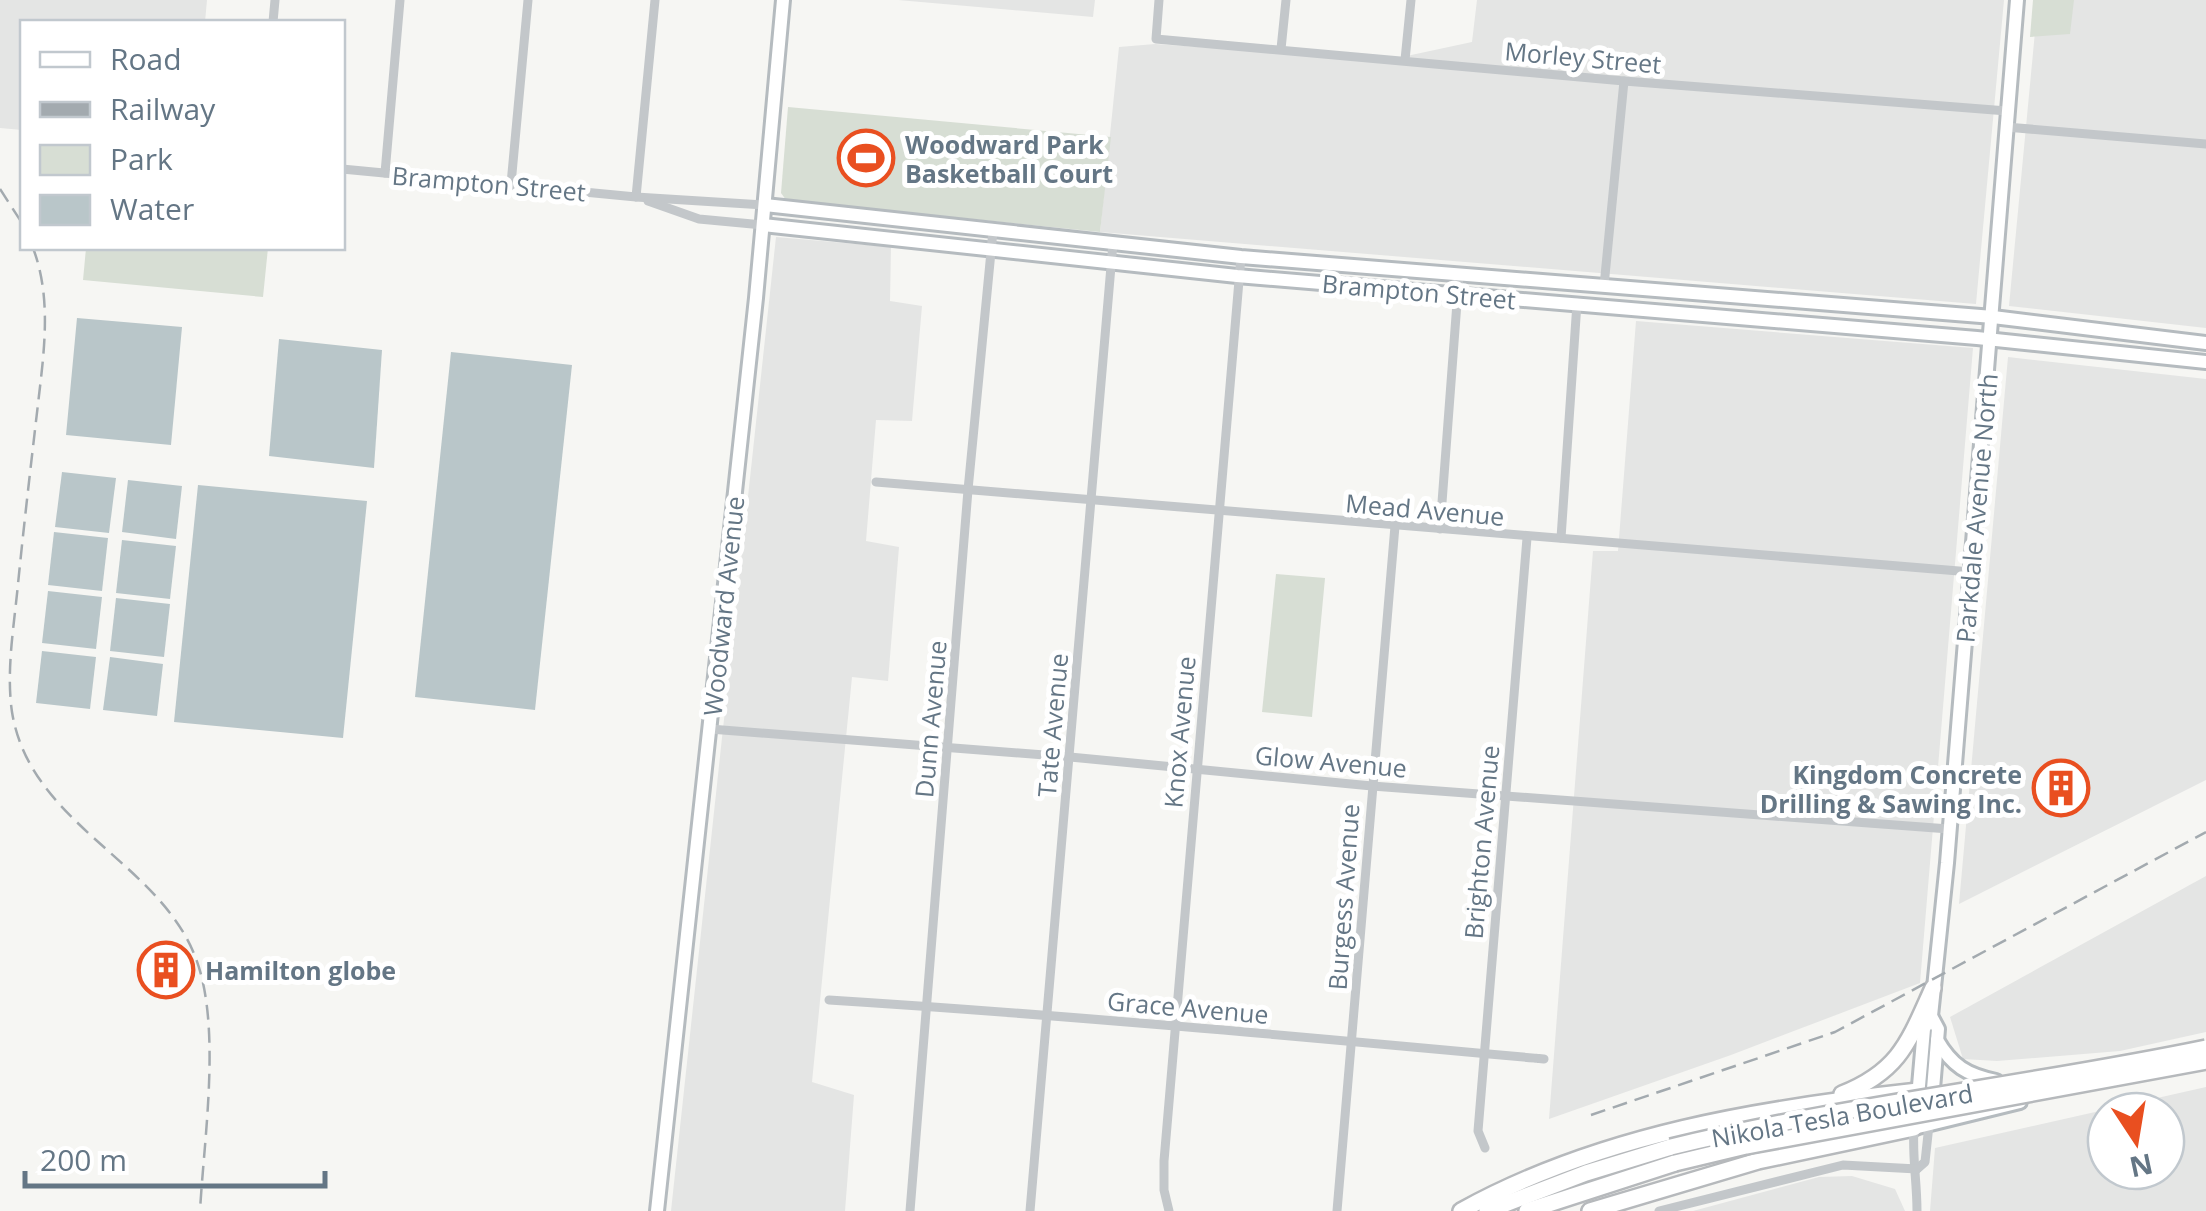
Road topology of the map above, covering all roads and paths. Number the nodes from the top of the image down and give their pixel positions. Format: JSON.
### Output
{"nodes":[{"id":1,"x":400,"y":0,"type":"edge"},
{"id":2,"x":528,"y":0,"type":"edge"},
{"id":3,"x":655,"y":0,"type":"edge"},
{"id":4,"x":783,"y":0,"type":"edge"},
{"id":5,"x":1160,"y":0,"type":"edge"},
{"id":6,"x":1286,"y":0,"type":"edge"},
{"id":7,"x":1411,"y":0,"type":"edge"},
{"id":8,"x":2017,"y":0,"type":"edge"},
{"id":9,"x":1282,"y":49,"type":"junction"},
{"id":10,"x":1405,"y":60,"type":"junction"},
{"id":11,"x":1624,"y":81,"type":"junction"},
{"id":12,"x":2007,"y":111,"type":"junction"},
{"id":13,"x":2006,"y":128,"type":"junction"},
{"id":14,"x":2206,"y":144,"type":"edge"},
{"id":15,"x":345,"y":169,"type":"edge"},
{"id":16,"x":384,"y":173,"type":"junction"},
{"id":17,"x":511,"y":184,"type":"junction"},
{"id":18,"x":636,"y":197,"type":"junction"},
{"id":19,"x":764,"y":205,"type":"junction"},
{"id":20,"x":762,"y":225,"type":"junction"},
{"id":21,"x":993,"y":231,"type":"junction"},
{"id":22,"x":1113,"y":243,"type":"junction"},
{"id":23,"x":991,"y":248,"type":"junction"},
{"id":24,"x":1240,"y":256,"type":"junction"},
{"id":25,"x":1109,"y":261,"type":"junction"},
{"id":26,"x":1237,"y":276,"type":"junction"},
{"id":27,"x":1460,"y":276,"type":"junction"},
{"id":28,"x":1604,"y":286,"type":"junction"},
{"id":29,"x":1458,"y":294,"type":"junction"},
{"id":30,"x":1578,"y":302,"type":"junction"},
{"id":31,"x":1993,"y":316,"type":"junction"},
{"id":32,"x":1990,"y":339,"type":"junction"},
{"id":33,"x":2200,"y":342,"type":"edge"},
{"id":34,"x":2202,"y":362,"type":"edge"},
{"id":35,"x":876,"y":482,"type":"dead end"},
{"id":36,"x":968,"y":490,"type":"junction"},
{"id":37,"x":1090,"y":500,"type":"junction"},
{"id":38,"x":1217,"y":510,"type":"junction"},
{"id":39,"x":1395,"y":526,"type":"junction"},
{"id":40,"x":1440,"y":530,"type":"junction"},
{"id":41,"x":1527,"y":538,"type":"junction"},
{"id":42,"x":1560,"y":538,"type":"junction"},
{"id":43,"x":1972,"y":572,"type":"junction"},
{"id":44,"x":710,"y":728,"type":"junction"},
{"id":45,"x":948,"y":747,"type":"junction"},
{"id":46,"x":1070,"y":757,"type":"junction"},
{"id":47,"x":1196,"y":768,"type":"junction"},
{"id":48,"x":1372,"y":786,"type":"junction"},
{"id":49,"x":1505,"y":795,"type":"junction"},
{"id":50,"x":1949,"y":829,"type":"junction"},
{"id":51,"x":1933,"y":988,"type":"junction"},
{"id":52,"x":828,"y":1000,"type":"dead end"},
{"id":53,"x":927,"y":1006,"type":"junction"},
{"id":54,"x":1047,"y":1014,"type":"junction"},
{"id":55,"x":1931,"y":1016,"type":"junction"},
{"id":56,"x":1175,"y":1028,"type":"junction"},
{"id":57,"x":1937,"y":1040,"type":"junction"},
{"id":58,"x":1352,"y":1041,"type":"junction"},
{"id":59,"x":2206,"y":1050,"type":"edge"},
{"id":60,"x":1484,"y":1054,"type":"junction"},
{"id":61,"x":1544,"y":1059,"type":"dead end"},
{"id":62,"x":2206,"y":1061,"type":"edge"},
{"id":63,"x":2050,"y":1075,"type":"junction"},
{"id":64,"x":2087,"y":1077,"type":"junction"},
{"id":65,"x":1996,"y":1082,"type":"junction"},
{"id":66,"x":1926,"y":1090,"type":"junction"},
{"id":67,"x":1812,"y":1104,"type":"junction"},
{"id":68,"x":1924,"y":1108,"type":"junction"},
{"id":69,"x":1922,"y":1127,"type":"junction"},
{"id":70,"x":1840,"y":1143,"type":"junction"},
{"id":71,"x":1485,"y":1148,"type":"dead end"},
{"id":72,"x":1673,"y":1155,"type":"junction"},
{"id":73,"x":1918,"y":1169,"type":"junction"},
{"id":74,"x":657,"y":1211,"type":"edge"},
{"id":75,"x":910,"y":1211,"type":"edge"},
{"id":76,"x":1030,"y":1211,"type":"edge"},
{"id":77,"x":1169,"y":1211,"type":"edge"},
{"id":78,"x":1337,"y":1211,"type":"edge"},
{"id":79,"x":1461,"y":1211,"type":"edge"},
{"id":80,"x":1487,"y":1211,"type":"edge"},
{"id":81,"x":1528,"y":1211,"type":"edge"},
{"id":82,"x":1590,"y":1211,"type":"edge"},
{"id":83,"x":1660,"y":1211,"type":"edge"},
{"id":84,"x":1916,"y":1211,"type":"edge"}],
"edges":[{"from":1,"to":16,"type":"street"},
{"from":2,"to":17,"type":"street"},
{"from":3,"to":18,"type":"street"},
{"from":4,"to":19,"type":"main road","name":"Woodward Avenue"},
{"from":5,"to":9,"type":"street","name":"Morley Street"},
{"from":6,"to":9,"type":"street"},
{"from":7,"to":10,"type":"street"},
{"from":8,"to":12,"type":"main road","name":"Parkdale Avenue North"},
{"from":9,"to":10,"type":"street","name":"Morley Street"},
{"from":10,"to":11,"type":"street","name":"Morley Street"},
{"from":11,"to":12,"type":"street","name":"Morley Street"},
{"from":11,"to":28,"type":"street"},
{"from":12,"to":13,"type":"main road","name":"Parkdale Avenue North"},
{"from":13,"to":14,"type":"street"},
{"from":13,"to":31,"type":"main road","name":"Parkdale Avenue North"},
{"from":15,"to":16,"type":"street","name":"Brampton Street"},
{"from":16,"to":17,"type":"street","name":"Brampton Street"},
{"from":17,"to":18,"type":"street","name":"Brampton Street"},
{"from":18,"to":19,"type":"street","name":"Brampton Street"},
{"from":18,"to":20,"type":"street","name":"Brampton Street"},
{"from":19,"to":20,"type":"main road","name":"Woodward Avenue"},
{"from":19,"to":21,"type":"main road","name":"Brampton Street"},
{"from":20,"to":23,"type":"main road","name":"Brampton Street"},
{"from":20,"to":44,"type":"main road","name":"Woodward Avenue"},
{"from":21,"to":22,"type":"main road","name":"Brampton Street"},
{"from":21,"to":23,"type":"street","name":"Dunn Avenue"},
{"from":22,"to":24,"type":"main road","name":"Brampton Street"},
{"from":22,"to":25,"type":"street","name":"Tate Avenue"},
{"from":23,"to":25,"type":"main road","name":"Brampton Street"},
{"from":23,"to":36,"type":"street","name":"Dunn Avenue"},
{"from":24,"to":26,"type":"street","name":"Knox Avenue"},
{"from":24,"to":27,"type":"main road","name":"Brampton Street"},
{"from":25,"to":26,"type":"main road","name":"Brampton Street"},
{"from":25,"to":37,"type":"street","name":"Tate Avenue"},
{"from":26,"to":29,"type":"main road","name":"Brampton Street"},
{"from":26,"to":38,"type":"street","name":"Knox Avenue"},
{"from":27,"to":28,"type":"main road","name":"Brampton Street"},
{"from":27,"to":29,"type":"street"},
{"from":28,"to":31,"type":"main road","name":"Brampton Street"},
{"from":29,"to":30,"type":"main road","name":"Brampton Street"},
{"from":29,"to":40,"type":"street"},
{"from":30,"to":32,"type":"main road","name":"Brampton Street"},
{"from":30,"to":42,"type":"street"},
{"from":31,"to":32,"type":"main road","name":"Parkdale Avenue North"},
{"from":31,"to":33,"type":"main road","name":"Brampton Street"},
{"from":32,"to":34,"type":"main road","name":"Brampton Street"},
{"from":32,"to":43,"type":"main road","name":"Parkdale Avenue North"},
{"from":33,"to":34,"type":"main road"},
{"from":35,"to":36,"type":"street","name":"Mead Avenue"},
{"from":36,"to":37,"type":"street","name":"Mead Avenue"},
{"from":36,"to":45,"type":"street","name":"Dunn Avenue"},
{"from":37,"to":38,"type":"street","name":"Mead Avenue"},
{"from":37,"to":46,"type":"street","name":"Tate Avenue"},
{"from":38,"to":39,"type":"street","name":"Mead Avenue"},
{"from":38,"to":47,"type":"street","name":"Knox Avenue"},
{"from":39,"to":40,"type":"street","name":"Mead Avenue"},
{"from":39,"to":48,"type":"street","name":"Burgess Avenue"},
{"from":40,"to":41,"type":"street","name":"Mead Avenue"},
{"from":41,"to":42,"type":"street","name":"Mead Avenue"},
{"from":41,"to":49,"type":"street","name":"Brighton Avenue"},
{"from":42,"to":43,"type":"street","name":"Mead Avenue"},
{"from":43,"to":50,"type":"main road","name":"Parkdale Avenue North"},
{"from":44,"to":45,"type":"street","name":"Glow Avenue"},
{"from":44,"to":74,"type":"main road","name":"Woodward Avenue"},
{"from":45,"to":46,"type":"street","name":"Glow Avenue"},
{"from":45,"to":53,"type":"street","name":"Dunn Avenue"},
{"from":46,"to":47,"type":"street","name":"Glow Avenue"},
{"from":46,"to":54,"type":"street","name":"Tate Avenue"},
{"from":47,"to":48,"type":"street","name":"Glow Avenue"},
{"from":47,"to":56,"type":"street","name":"Knox Avenue"},
{"from":48,"to":49,"type":"street","name":"Glow Avenue"},
{"from":48,"to":58,"type":"street","name":"Burgess Avenue"},
{"from":49,"to":50,"type":"street","name":"Glow Avenue"},
{"from":49,"to":60,"type":"street","name":"Brighton Avenue"},
{"from":50,"to":51,"type":"main road","name":"Parkdale Avenue North"},
{"from":51,"to":55,"type":"main road","name":"Parkdale Avenue North"},
{"from":51,"to":67,"type":"highway"},
{"from":52,"to":53,"type":"street","name":"Grace Avenue"},
{"from":53,"to":54,"type":"street","name":"Grace Avenue"},
{"from":53,"to":75,"type":"street","name":"Dunn Avenue"},
{"from":54,"to":56,"type":"street","name":"Grace Avenue"},
{"from":54,"to":76,"type":"street","name":"Tate Avenue"},
{"from":55,"to":57,"type":"main road","name":"Parkdale Avenue North"},
{"from":55,"to":66,"type":"main road","name":"Parkdale Avenue North"},
{"from":56,"to":58,"type":"street","name":"Grace Avenue"},
{"from":56,"to":77,"type":"street","name":"Knox Avenue"},
{"from":57,"to":65,"type":"main road"},
{"from":57,"to":66,"type":"main road","name":"Parkdale Avenue North"},
{"from":58,"to":60,"type":"street","name":"Grace Avenue"},
{"from":58,"to":78,"type":"street","name":"Burgess Avenue"},
{"from":59,"to":64,"type":"main road"},
{"from":59,"to":72,"type":"highway","name":"Nikola Tesla Boulevard","bridge":true},
{"from":60,"to":61,"type":"street","name":"Grace Avenue"},
{"from":60,"to":71,"type":"street","name":"Brighton Avenue"},
{"from":62,"to":72,"type":"highway","name":"Nikola Tesla Boulevard","bridge":true},
{"from":63,"to":64,"type":"main road"},
{"from":63,"to":65,"type":"main road"},
{"from":63,"to":68,"type":"main road"},
{"from":64,"to":69,"type":"main road"},
{"from":65,"to":66,"type":"main road"},
{"from":66,"to":67,"type":"highway"},
{"from":66,"to":68,"type":"highway"},
{"from":67,"to":79,"type":"highway"},
{"from":68,"to":69,"type":"main road"},
{"from":68,"to":70,"type":"highway"},
{"from":69,"to":70,"type":"highway"},
{"from":69,"to":73,"type":"street"},
{"from":70,"to":82,"type":"highway"},
{"from":72,"to":80,"type":"highway","name":"Nikola Tesla Boulevard"},
{"from":72,"to":81,"type":"highway","name":"Nikola Tesla Boulevard"},
{"from":73,"to":83,"type":"street"},
{"from":73,"to":84,"type":"street"}]}
